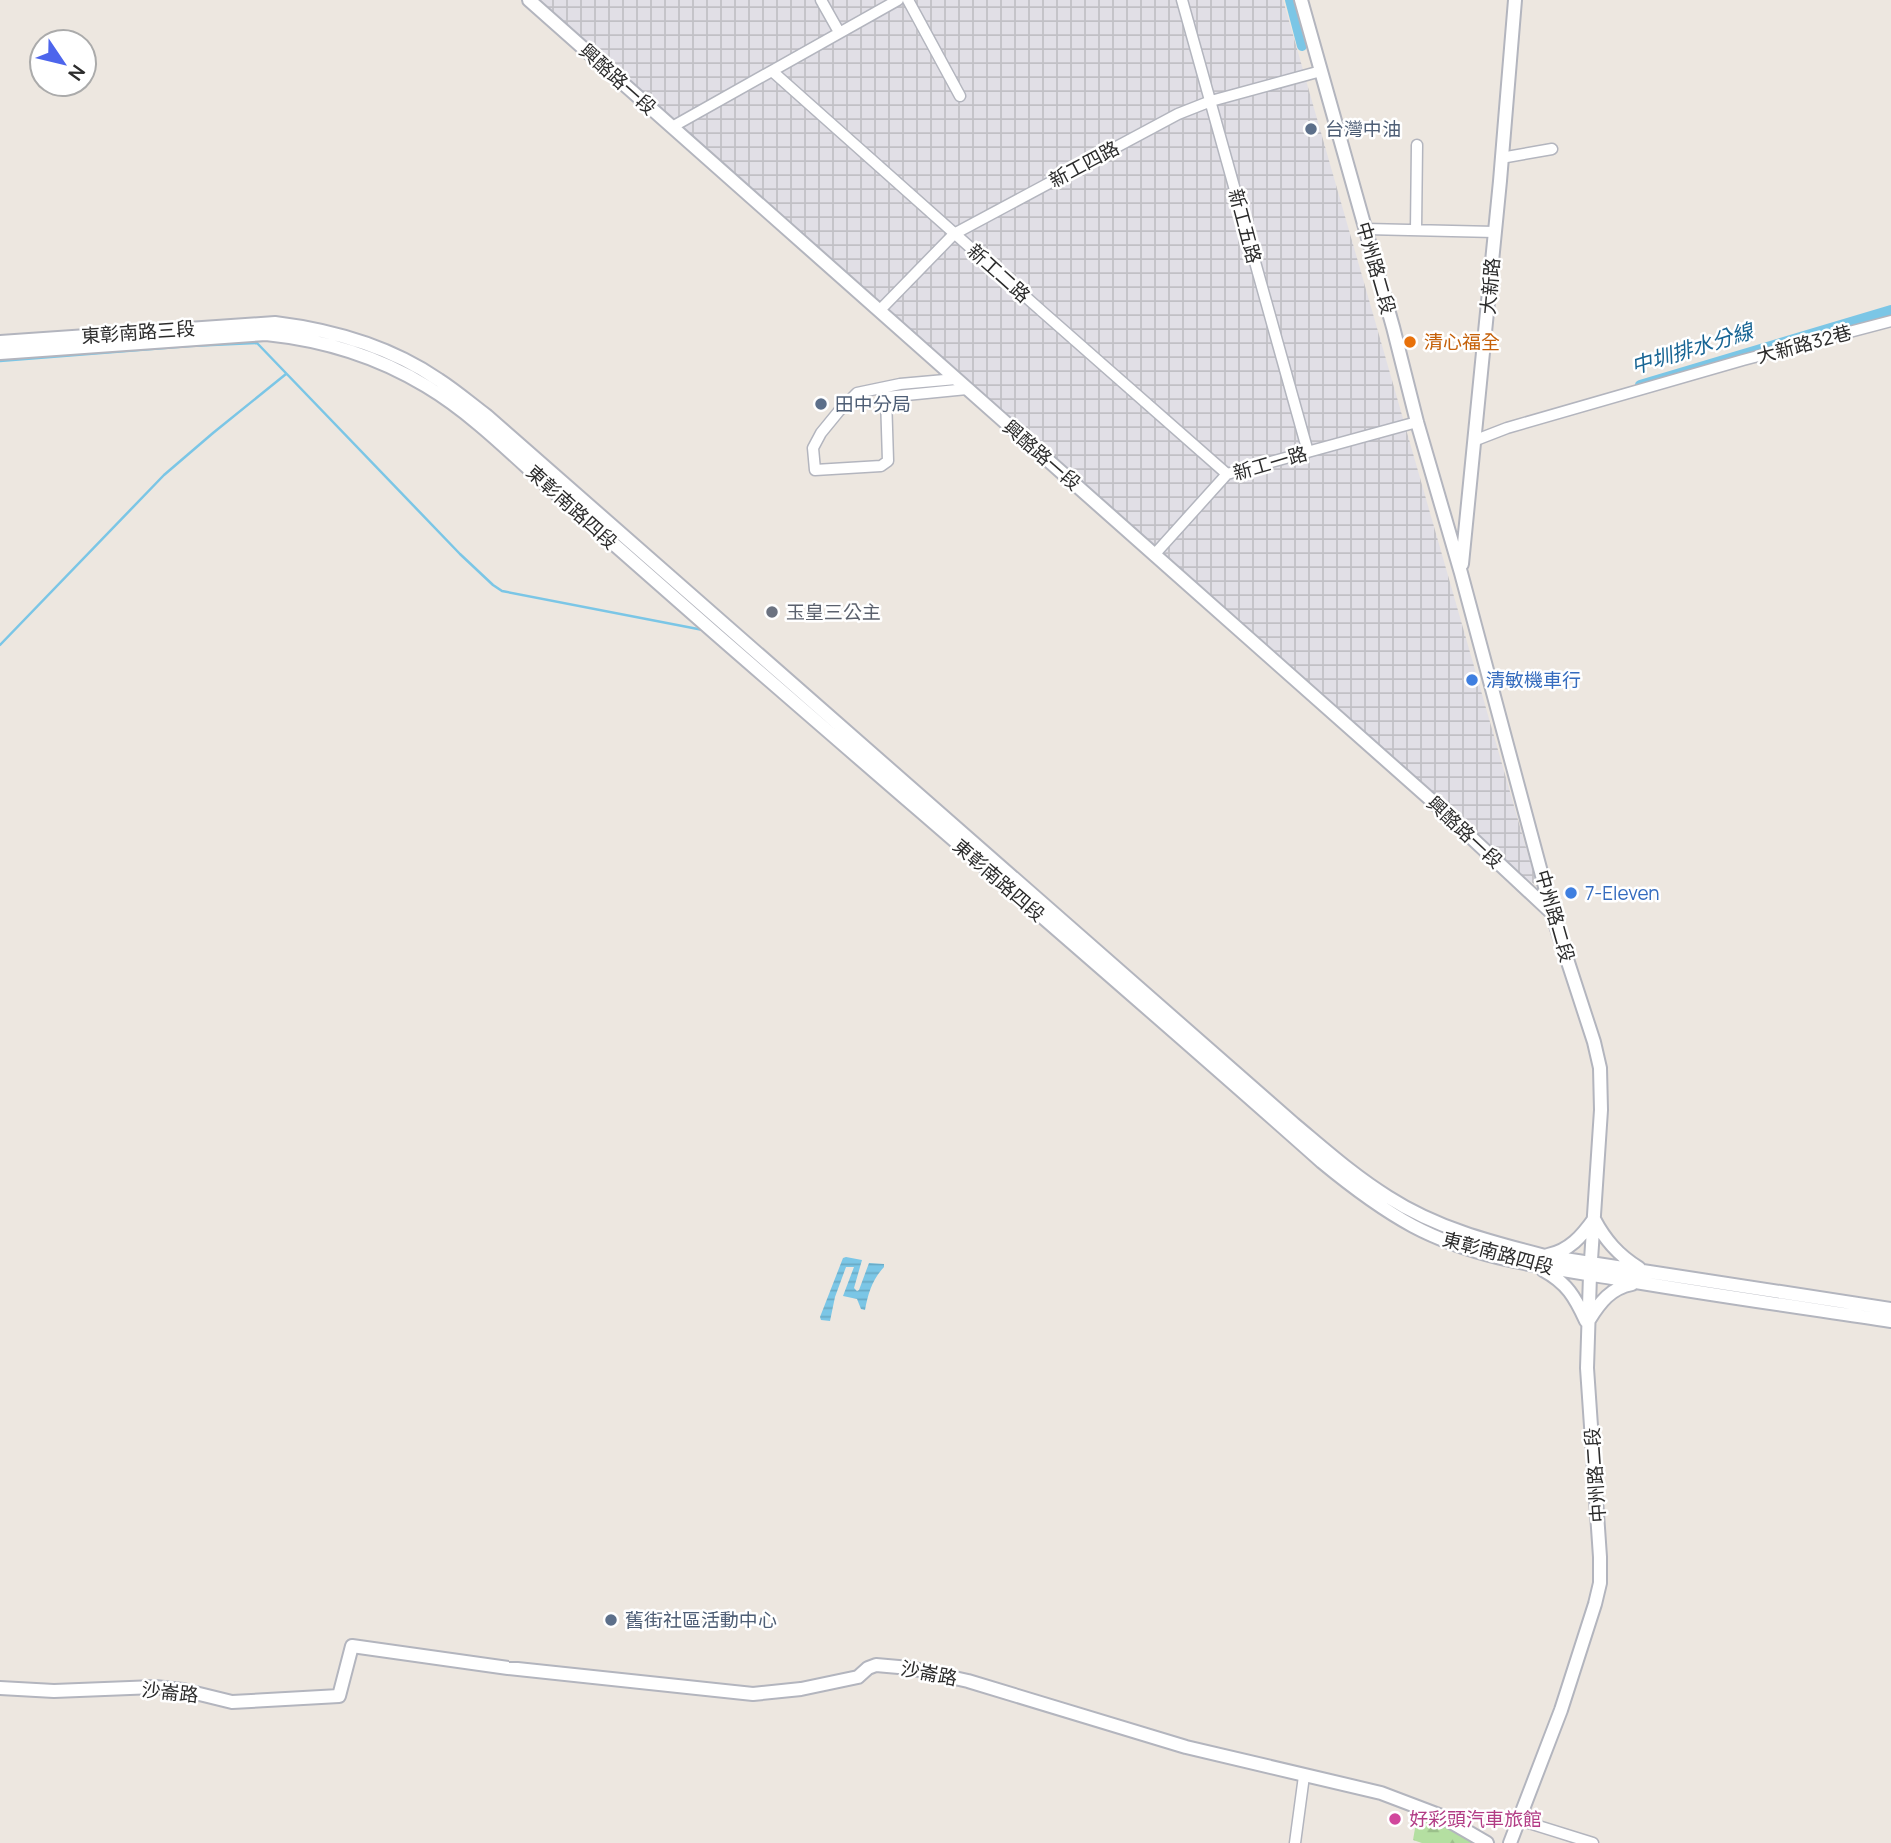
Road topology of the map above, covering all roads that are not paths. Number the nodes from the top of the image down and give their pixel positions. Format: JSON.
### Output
{"nodes":[{"id":1,"x":529,"y":0,"type":"edge"},
{"id":2,"x":821,"y":0,"type":"edge"},
{"id":3,"x":898,"y":0,"type":"edge"},
{"id":4,"x":908,"y":0,"type":"edge"},
{"id":5,"x":1182,"y":0,"type":"edge"},
{"id":6,"x":1301,"y":0,"type":"edge"},
{"id":7,"x":1515,"y":0,"type":"edge"},
{"id":8,"x":839,"y":32,"type":"junction"},
{"id":9,"x":772,"y":71,"type":"junction"},
{"id":10,"x":1321,"y":71,"type":"junction"},
{"id":11,"x":960,"y":96,"type":"dead end"},
{"id":12,"x":1210,"y":101,"type":"junction"},
{"id":13,"x":672,"y":127,"type":"junction"},
{"id":14,"x":1417,"y":145,"type":"dead end"},
{"id":15,"x":1552,"y":149,"type":"dead end"},
{"id":16,"x":1501,"y":158,"type":"junction"},
{"id":17,"x":1366,"y":229,"type":"junction"},
{"id":18,"x":1416,"y":230,"type":"junction"},
{"id":19,"x":1495,"y":232,"type":"junction"},
{"id":20,"x":954,"y":234,"type":"junction"},
{"id":21,"x":878,"y":311,"type":"junction"},
{"id":22,"x":1891,"y":321,"type":"edge"},
{"id":23,"x":275,"y":323,"type":"joint"},
{"id":24,"x":163,"y":341,"type":"joint"},
{"id":25,"x":0,"y":342,"type":"edge"},
{"id":26,"x":0,"y":353,"type":"edge"},
{"id":27,"x":956,"y":379,"type":"junction"},
{"id":28,"x":967,"y":389,"type":"junction"},
{"id":29,"x":1417,"y":422,"type":"junction"},
{"id":30,"x":1476,"y":440,"type":"junction"},
{"id":31,"x":1308,"y":452,"type":"junction"},
{"id":32,"x":1227,"y":474,"type":"junction"},
{"id":33,"x":1154,"y":555,"type":"junction"},
{"id":34,"x":1461,"y":573,"type":"junction"},
{"id":35,"x":1552,"y":913,"type":"junction"},
{"id":36,"x":1594,"y":1219,"type":"junction"},
{"id":37,"x":1540,"y":1261,"type":"junction"},
{"id":38,"x":1590,"y":1269,"type":"junction"},
{"id":39,"x":1641,"y":1277,"type":"junction"},
{"id":40,"x":1891,"y":1309,"type":"edge"},
{"id":41,"x":1891,"y":1321,"type":"edge"},
{"id":42,"x":1587,"y":1323,"type":"junction"},
{"id":43,"x":0,"y":1689,"type":"edge"},
{"id":44,"x":1304,"y":1776,"type":"junction"},
{"id":45,"x":1519,"y":1820,"type":"junction"},
{"id":46,"x":1295,"y":1843,"type":"edge"},
{"id":47,"x":1487,"y":1843,"type":"edge"},
{"id":48,"x":1510,"y":1843,"type":"edge"},
{"id":49,"x":1593,"y":1843,"type":"edge"}],
"edges":[{"from":1,"to":13,"type":"street","name":"興酪路一段"},
{"from":2,"to":8,"type":"street"},
{"from":3,"to":8,"type":"street"},
{"from":4,"to":11,"type":"street"},
{"from":5,"to":12,"type":"street","name":"新工五路"},
{"from":6,"to":10,"type":"street","name":"中州路二段"},
{"from":7,"to":16,"type":"street","name":"大新路"},
{"from":8,"to":9,"type":"street"},
{"from":9,"to":13,"type":"street"},
{"from":9,"to":20,"type":"street","name":"新工二路"},
{"from":10,"to":12,"type":"street","name":"新工四路"},
{"from":10,"to":17,"type":"street","name":"中州路二段"},
{"from":12,"to":20,"type":"street","name":"新工四路"},
{"from":12,"to":31,"type":"street","name":"新工五路"},
{"from":13,"to":21,"type":"street","name":"興酪路一段"},
{"from":14,"to":18,"type":"street"},
{"from":15,"to":16,"type":"street"},
{"from":16,"to":19,"type":"street","name":"大新路"},
{"from":17,"to":18,"type":"street"},
{"from":17,"to":29,"type":"street","name":"中州路二段"},
{"from":18,"to":19,"type":"street"},
{"from":19,"to":30,"type":"street","name":"大新路"},
{"from":20,"to":21,"type":"street","name":"新工四路"},
{"from":20,"to":32,"type":"street","name":"新工二路"},
{"from":21,"to":27,"type":"street","name":"興酪路一段"},
{"from":22,"to":30,"type":"street","name":"大新路32巷"},
{"from":23,"to":25,"type":"street","name":"東彰南路三段"},
{"from":23,"to":37,"type":"street","name":"東彰南路四段"},
{"from":24,"to":26,"type":"street","name":"東彰南路三段"},
{"from":24,"to":37,"type":"street","name":"東彰南路四段"},
{"from":27,"to":28,"type":"street","name":"興酪路一段"},
{"from":27,"to":28,"type":"street"},
{"from":28,"to":33,"type":"street","name":"興酪路一段"},
{"from":29,"to":31,"type":"street","name":"新工一路"},
{"from":29,"to":34,"type":"street","name":"中州路二段"},
{"from":30,"to":34,"type":"street","name":"大新路"},
{"from":31,"to":32,"type":"street","name":"新工一路"},
{"from":32,"to":33,"type":"street","name":"新工一路"},
{"from":33,"to":35,"type":"street","name":"興酪路一段"},
{"from":34,"to":35,"type":"street","name":"中州路二段"},
{"from":35,"to":36,"type":"street","name":"中州路二段"},
{"from":36,"to":37,"type":"street"},
{"from":36,"to":38,"type":"street","name":"中州路二段"},
{"from":36,"to":39,"type":"street"},
{"from":37,"to":38,"type":"street","name":"東彰南路四段"},
{"from":37,"to":42,"type":"street"},
{"from":38,"to":39,"type":"street","name":"東彰南路四段"},
{"from":38,"to":42,"type":"street","name":"中州路二段"},
{"from":39,"to":40,"type":"street","name":"東彰南路四段"},
{"from":39,"to":41,"type":"street","name":"東彰南路四段"},
{"from":39,"to":42,"type":"street"},
{"from":42,"to":45,"type":"street","name":"中州路二段"},
{"from":43,"to":44,"type":"street","name":"沙崙路"},
{"from":44,"to":46,"type":"street"},
{"from":44,"to":47,"type":"street","name":"沙崙路"},
{"from":45,"to":48,"type":"street","name":"中州路二段"},
{"from":45,"to":49,"type":"street"}]}
